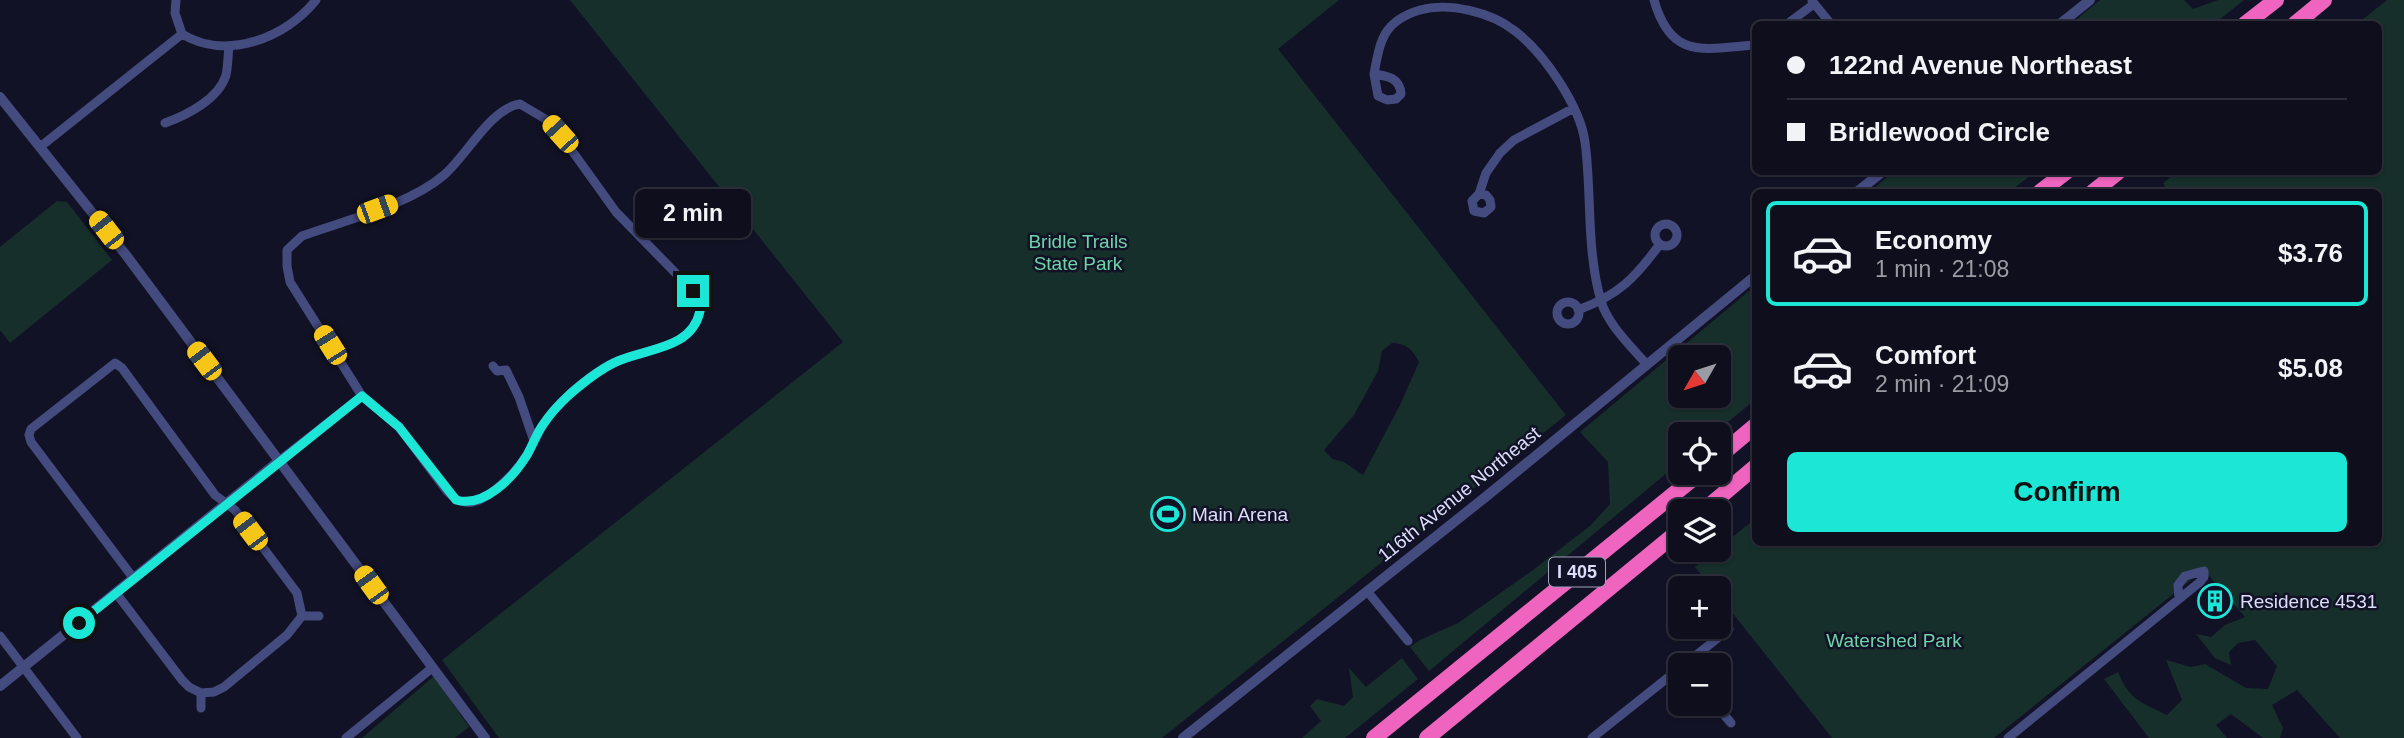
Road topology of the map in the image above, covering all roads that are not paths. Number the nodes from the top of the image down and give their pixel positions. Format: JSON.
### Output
{"nodes":[{"id":1,"x":176,"y":0,"type":"edge"},
{"id":2,"x":316,"y":0,"type":"edge"},
{"id":3,"x":1654,"y":0,"type":"edge"},
{"id":4,"x":2090,"y":0,"type":"edge"},
{"id":5,"x":2276,"y":0,"type":"edge"},
{"id":6,"x":2324,"y":0,"type":"edge"},
{"id":7,"x":1812,"y":2,"type":"edge"},
{"id":8,"x":1439,"y":4,"type":"edge"},
{"id":9,"x":1461,"y":5,"type":"edge"},
{"id":10,"x":1790,"y":21,"type":"edge"},
{"id":11,"x":1828,"y":21,"type":"edge"},
{"id":12,"x":2064,"y":21,"type":"edge"},
{"id":13,"x":2249,"y":21,"type":"edge"},
{"id":14,"x":2299,"y":21,"type":"edge"},
{"id":15,"x":182,"y":34,"type":"junction"},
{"id":16,"x":1752,"y":45,"type":"edge"},
{"id":17,"x":229,"y":46,"type":"junction"},
{"id":18,"x":1374,"y":74,"type":"dead end"},
{"id":19,"x":0,"y":97,"type":"edge"},
{"id":20,"x":1574,"y":108,"type":"junction"},
{"id":21,"x":165,"y":123,"type":"dead end"},
{"id":22,"x":40,"y":147,"type":"junction"},
{"id":23,"x":1878,"y":175,"type":"edge"},
{"id":24,"x":2062,"y":175,"type":"edge"},
{"id":25,"x":2114,"y":175,"type":"edge"},
{"id":26,"x":1861,"y":189,"type":"edge"},
{"id":27,"x":2044,"y":189,"type":"edge"},
{"id":28,"x":2097,"y":189,"type":"edge"},
{"id":29,"x":1479,"y":194,"type":"dead end"},
{"id":30,"x":1660,"y":244,"type":"dead end"},
{"id":31,"x":1752,"y":278,"type":"edge"},
{"id":32,"x":1601,"y":302,"type":"junction"},
{"id":33,"x":1578,"y":310,"type":"dead end"},
{"id":34,"x":1647,"y":365,"type":"junction"},
{"id":35,"x":492,"y":366,"type":"dead end"},
{"id":36,"x":362,"y":396,"type":"junction"},
{"id":37,"x":1752,"y":429,"type":"edge"},
{"id":38,"x":534,"y":441,"type":"junction"},
{"id":39,"x":1731,"y":446,"type":"edge"},
{"id":40,"x":279,"y":461,"type":"junction"},
{"id":41,"x":1752,"y":470,"type":"edge"},
{"id":42,"x":1685,"y":485,"type":"edge"},
{"id":43,"x":1717,"y":499,"type":"edge"},
{"id":44,"x":227,"y":504,"type":"junction"},
{"id":45,"x":1668,"y":540,"type":"edge"},
{"id":46,"x":134,"y":579,"type":"junction"},
{"id":47,"x":1367,"y":591,"type":"junction"},
{"id":48,"x":116,"y":593,"type":"junction"},
{"id":49,"x":2179,"y":599,"type":"dead end"},
{"id":50,"x":319,"y":615,"type":"dead end"},
{"id":51,"x":302,"y":616,"type":"junction"},
{"id":52,"x":0,"y":636,"type":"edge"},
{"id":53,"x":1717,"y":639,"type":"edge"},
{"id":54,"x":1408,"y":641,"type":"dead end"},
{"id":55,"x":1699,"y":653,"type":"edge"},
{"id":56,"x":23,"y":667,"type":"junction"},
{"id":57,"x":432,"y":668,"type":"junction"},
{"id":58,"x":1668,"y":678,"type":"edge"},
{"id":59,"x":0,"y":686,"type":"edge"},
{"id":60,"x":201,"y":693,"type":"junction"},
{"id":61,"x":201,"y":708,"type":"dead end"},
{"id":62,"x":1725,"y":716,"type":"edge"},
{"id":63,"x":1731,"y":723,"type":"dead end"},
{"id":64,"x":77,"y":738,"type":"edge"},
{"id":65,"x":346,"y":738,"type":"edge"},
{"id":66,"x":485,"y":738,"type":"edge"},
{"id":67,"x":1184,"y":738,"type":"edge"},
{"id":68,"x":1374,"y":738,"type":"edge"},
{"id":69,"x":1427,"y":738,"type":"edge"},
{"id":70,"x":1592,"y":738,"type":"edge"},
{"id":71,"x":2008,"y":738,"type":"edge"}],
"edges":[{"from":1,"to":15,"type":"street"},
{"from":2,"to":17,"type":"street"},
{"from":3,"to":16,"type":"street"},
{"from":4,"to":12,"type":"street"},
{"from":5,"to":13,"type":"highway"},
{"from":6,"to":14,"type":"highway"},
{"from":7,"to":10,"type":"street"},
{"from":7,"to":11,"type":"street"},
{"from":8,"to":9,"type":"street"},
{"from":8,"to":18,"type":"street"},
{"from":9,"to":20,"type":"street"},
{"from":15,"to":17,"type":"street"},
{"from":15,"to":22,"type":"street"},
{"from":17,"to":21,"type":"street"},
{"from":19,"to":22,"type":"street"},
{"from":20,"to":29,"type":"street"},
{"from":20,"to":32,"type":"street"},
{"from":22,"to":40,"type":"street"},
{"from":23,"to":26,"type":"street"},
{"from":24,"to":27,"type":"highway"},
{"from":25,"to":28,"type":"highway"},
{"from":30,"to":32,"type":"street"},
{"from":31,"to":34,"type":"street","name":"116th Avenue Northeast"},
{"from":32,"to":33,"type":"street"},
{"from":32,"to":34,"type":"street"},
{"from":34,"to":47,"type":"street","name":"116th Avenue Northeast"},
{"from":35,"to":38,"type":"street"},
{"from":36,"to":38,"type":"street"},
{"from":36,"to":38,"type":"street"},
{"from":36,"to":40,"type":"street"},
{"from":37,"to":39,"type":"highway"},
{"from":40,"to":44,"type":"street"},
{"from":40,"to":57,"type":"street"},
{"from":41,"to":43,"type":"highway"},
{"from":42,"to":68,"type":"highway","number":"I 405"},
{"from":44,"to":46,"type":"street"},
{"from":44,"to":46,"type":"street"},
{"from":44,"to":51,"type":"street"},
{"from":45,"to":69,"type":"highway","number":"I 405"},
{"from":46,"to":48,"type":"street"},
{"from":47,"to":54,"type":"street"},
{"from":47,"to":67,"type":"street","name":"116th Avenue Northeast"},
{"from":48,"to":56,"type":"street"},
{"from":48,"to":60,"type":"street"},
{"from":49,"to":71,"type":"street"},
{"from":50,"to":51,"type":"street"},
{"from":51,"to":60,"type":"street"},
{"from":52,"to":56,"type":"street"},
{"from":53,"to":55,"type":"street"},
{"from":56,"to":59,"type":"street"},
{"from":56,"to":64,"type":"street"},
{"from":57,"to":65,"type":"street"},
{"from":57,"to":66,"type":"street"},
{"from":58,"to":70,"type":"street"},
{"from":60,"to":61,"type":"street"},
{"from":62,"to":63,"type":"street"}]}
